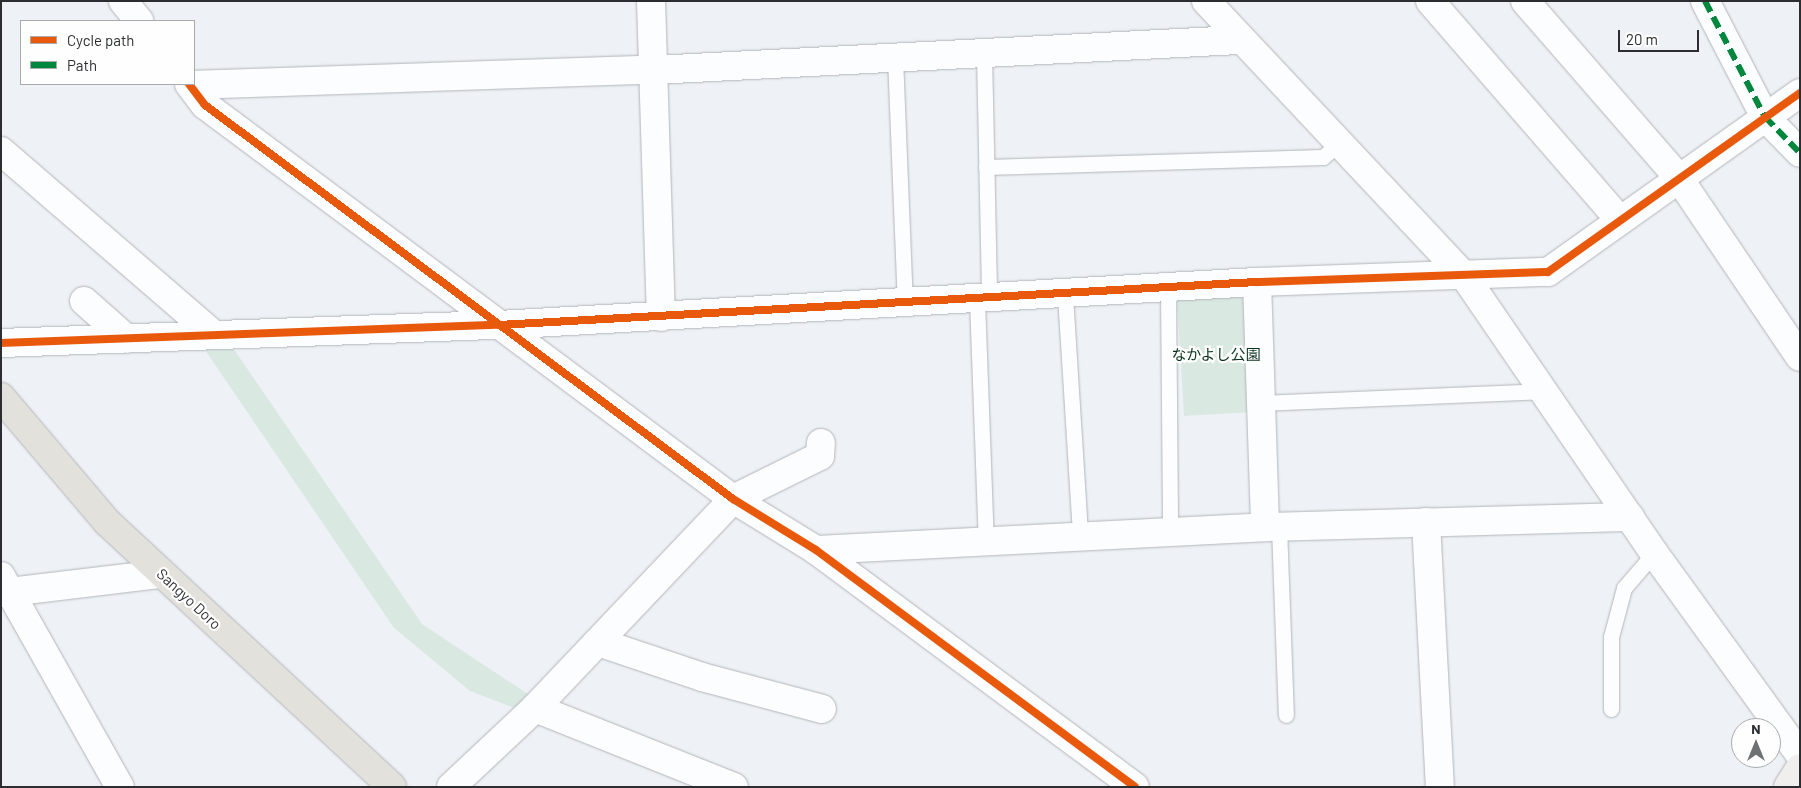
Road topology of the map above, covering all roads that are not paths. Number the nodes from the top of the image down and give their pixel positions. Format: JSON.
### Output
{"nodes":[{"id":1,"x":123,"y":1,"type":"edge"},
{"id":2,"x":651,"y":1,"type":"edge"},
{"id":3,"x":1206,"y":1,"type":"edge"},
{"id":4,"x":1430,"y":1,"type":"edge"},
{"id":5,"x":1525,"y":1,"type":"edge"},
{"id":6,"x":1705,"y":1,"type":"edge"},
{"id":7,"x":138,"y":20,"type":"edge"},
{"id":8,"x":1238,"y":40,"type":"junction"},
{"id":9,"x":984,"y":53,"type":"junction"},
{"id":10,"x":896,"y":57,"type":"junction"},
{"id":11,"x":654,"y":70,"type":"junction"},
{"id":12,"x":195,"y":84,"type":"edge"},
{"id":13,"x":190,"y":85,"type":"edge"},
{"id":14,"x":1800,"y":93,"type":"edge"},
{"id":15,"x":1765,"y":116,"type":"junction"},
{"id":16,"x":1338,"y":144,"type":"junction"},
{"id":17,"x":1,"y":151,"type":"edge"},
{"id":18,"x":1800,"y":153,"type":"edge"},
{"id":19,"x":986,"y":167,"type":"junction"},
{"id":20,"x":1678,"y":177,"type":"junction"},
{"id":21,"x":1620,"y":220,"type":"junction"},
{"id":22,"x":1465,"y":276,"type":"junction"},
{"id":23,"x":1256,"y":282,"type":"junction"},
{"id":24,"x":1168,"y":289,"type":"junction"},
{"id":25,"x":1065,"y":295,"type":"junction"},
{"id":26,"x":983,"y":299,"type":"junction"},
{"id":27,"x":84,"y":301,"type":"dead end"},
{"id":28,"x":905,"y":303,"type":"junction"},
{"id":29,"x":660,"y":317,"type":"junction"},
{"id":30,"x":500,"y":325,"type":"junction"},
{"id":31,"x":214,"y":335,"type":"junction"},
{"id":32,"x":127,"y":339,"type":"junction"},
{"id":33,"x":1,"y":343,"type":"edge"},
{"id":34,"x":1800,"y":357,"type":"edge"},
{"id":35,"x":1545,"y":391,"type":"junction"},
{"id":36,"x":1,"y":397,"type":"edge"},
{"id":37,"x":1261,"y":403,"type":"junction"},
{"id":38,"x":821,"y":443,"type":"dead end"},
{"id":39,"x":733,"y":499,"type":"junction"},
{"id":40,"x":1630,"y":517,"type":"junction"},
{"id":41,"x":1426,"y":522,"type":"junction"},
{"id":42,"x":1272,"y":527,"type":"junction"},
{"id":43,"x":1170,"y":532,"type":"junction"},
{"id":44,"x":1080,"y":536,"type":"junction"},
{"id":45,"x":986,"y":541,"type":"junction"},
{"id":46,"x":816,"y":550,"type":"junction"},
{"id":47,"x":1654,"y":553,"type":"junction"},
{"id":48,"x":161,"y":574,"type":"junction"},
{"id":49,"x":4,"y":587,"type":"edge"},
{"id":50,"x":598,"y":642,"type":"junction"},
{"id":51,"x":536,"y":708,"type":"junction"},
{"id":52,"x":822,"y":709,"type":"dead end"},
{"id":53,"x":1611,"y":709,"type":"dead end"},
{"id":54,"x":1286,"y":715,"type":"dead end"},
{"id":55,"x":1800,"y":756,"type":"edge"},
{"id":56,"x":1800,"y":768,"type":"edge"},
{"id":57,"x":120,"y":787,"type":"edge"},
{"id":58,"x":392,"y":787,"type":"edge"},
{"id":59,"x":451,"y":787,"type":"edge"},
{"id":60,"x":734,"y":787,"type":"edge"},
{"id":61,"x":1135,"y":787,"type":"edge"},
{"id":62,"x":1440,"y":787,"type":"edge"},
{"id":63,"x":1788,"y":787,"type":"edge"}],
"edges":[{"from":1,"to":7,"type":"street"},
{"from":2,"to":11,"type":"street"},
{"from":3,"to":8,"type":"street"},
{"from":4,"to":21,"type":"street"},
{"from":5,"to":20,"type":"street"},
{"from":6,"to":15,"type":"street"},
{"from":8,"to":9,"type":"street"},
{"from":8,"to":16,"type":"street"},
{"from":9,"to":10,"type":"street"},
{"from":9,"to":19,"type":"lane"},
{"from":10,"to":11,"type":"street"},
{"from":10,"to":28,"type":"lane"},
{"from":11,"to":12,"type":"street"},
{"from":11,"to":29,"type":"street"},
{"from":13,"to":30,"type":"street"},
{"from":14,"to":15,"type":"street"},
{"from":15,"to":18,"type":"street"},
{"from":15,"to":20,"type":"street"},
{"from":16,"to":19,"type":"lane"},
{"from":16,"to":22,"type":"street"},
{"from":17,"to":31,"type":"street"},
{"from":19,"to":26,"type":"lane"},
{"from":20,"to":21,"type":"street"},
{"from":20,"to":34,"type":"street"},
{"from":21,"to":22,"type":"street"},
{"from":22,"to":23,"type":"street"},
{"from":22,"to":35,"type":"street"},
{"from":23,"to":24,"type":"street"},
{"from":23,"to":37,"type":"street"},
{"from":24,"to":25,"type":"street"},
{"from":24,"to":43,"type":"lane"},
{"from":25,"to":26,"type":"street"},
{"from":25,"to":44,"type":"lane"},
{"from":26,"to":28,"type":"street"},
{"from":26,"to":45,"type":"lane"},
{"from":27,"to":32,"type":"street"},
{"from":28,"to":29,"type":"street"},
{"from":29,"to":30,"type":"street"},
{"from":30,"to":31,"type":"street"},
{"from":30,"to":39,"type":"street"},
{"from":31,"to":32,"type":"street"},
{"from":32,"to":33,"type":"street"},
{"from":35,"to":37,"type":"lane"},
{"from":35,"to":40,"type":"street"},
{"from":36,"to":48,"type":"main road","name":"Sangyo Doro"},
{"from":37,"to":42,"type":"street"},
{"from":38,"to":39,"type":"street"},
{"from":39,"to":46,"type":"street"},
{"from":39,"to":50,"type":"street"},
{"from":40,"to":41,"type":"street"},
{"from":40,"to":47,"type":"street"},
{"from":41,"to":42,"type":"street"},
{"from":41,"to":62,"type":"street"},
{"from":42,"to":43,"type":"street"},
{"from":42,"to":54,"type":"lane"},
{"from":43,"to":44,"type":"street"},
{"from":44,"to":45,"type":"street"},
{"from":45,"to":46,"type":"street"},
{"from":46,"to":61,"type":"street"},
{"from":47,"to":53,"type":"lane"},
{"from":47,"to":55,"type":"street"},
{"from":48,"to":49,"type":"street"},
{"from":48,"to":58,"type":"main road","name":"Sangyo Doro"},
{"from":49,"to":57,"type":"street"},
{"from":50,"to":51,"type":"street"},
{"from":50,"to":52,"type":"street"},
{"from":51,"to":59,"type":"street"},
{"from":51,"to":60,"type":"street"},
{"from":56,"to":63,"type":"street"}]}
